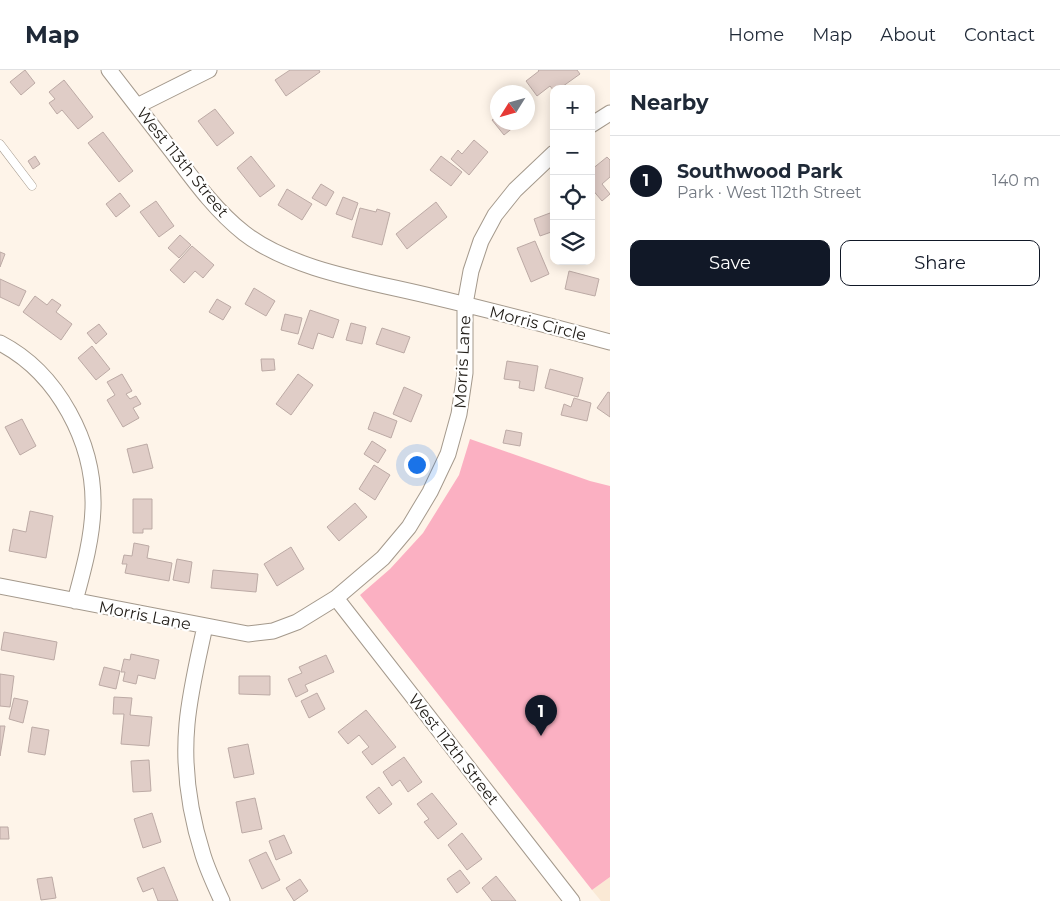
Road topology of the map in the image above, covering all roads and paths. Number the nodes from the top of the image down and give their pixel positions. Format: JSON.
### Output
{"nodes":[{"id":1,"x":109,"y":70,"type":"edge"},
{"id":2,"x":209,"y":70,"type":"edge"},
{"id":3,"x":137,"y":106,"type":"junction"},
{"id":4,"x":610,"y":113,"type":"edge"},
{"id":5,"x":595,"y":122,"type":"edge"},
{"id":6,"x":0,"y":144,"type":"edge"},
{"id":7,"x":550,"y":157,"type":"edge"},
{"id":8,"x":32,"y":186,"type":"dead end"},
{"id":9,"x":465,"y":304,"type":"junction"},
{"id":10,"x":610,"y":342,"type":"edge"},
{"id":11,"x":0,"y":343,"type":"edge"},
{"id":12,"x":0,"y":586,"type":"edge"},
{"id":13,"x":336,"y":598,"type":"junction"},
{"id":14,"x":75,"y":602,"type":"junction"},
{"id":15,"x":205,"y":626,"type":"junction"},
{"id":16,"x":222,"y":901,"type":"edge"},
{"id":17,"x":572,"y":901,"type":"edge"}],
"edges":[{"from":1,"to":3,"type":"street","name":"West 113th Street"},
{"from":2,"to":3,"type":"street"},
{"from":3,"to":9,"type":"street","name":"West 113th Street"},
{"from":4,"to":5,"type":"street"},
{"from":6,"to":8,"type":"lane"},
{"from":7,"to":9,"type":"street","name":"Morris Lane"},
{"from":9,"to":10,"type":"street","name":"Morris Circle"},
{"from":9,"to":13,"type":"street","name":"Morris Lane"},
{"from":11,"to":14,"type":"street"},
{"from":12,"to":14,"type":"street","name":"Morris Lane"},
{"from":13,"to":15,"type":"street","name":"Morris Lane"},
{"from":13,"to":17,"type":"street","name":"West 112th Street"},
{"from":14,"to":15,"type":"street","name":"Morris Lane"},
{"from":15,"to":16,"type":"street"}]}
